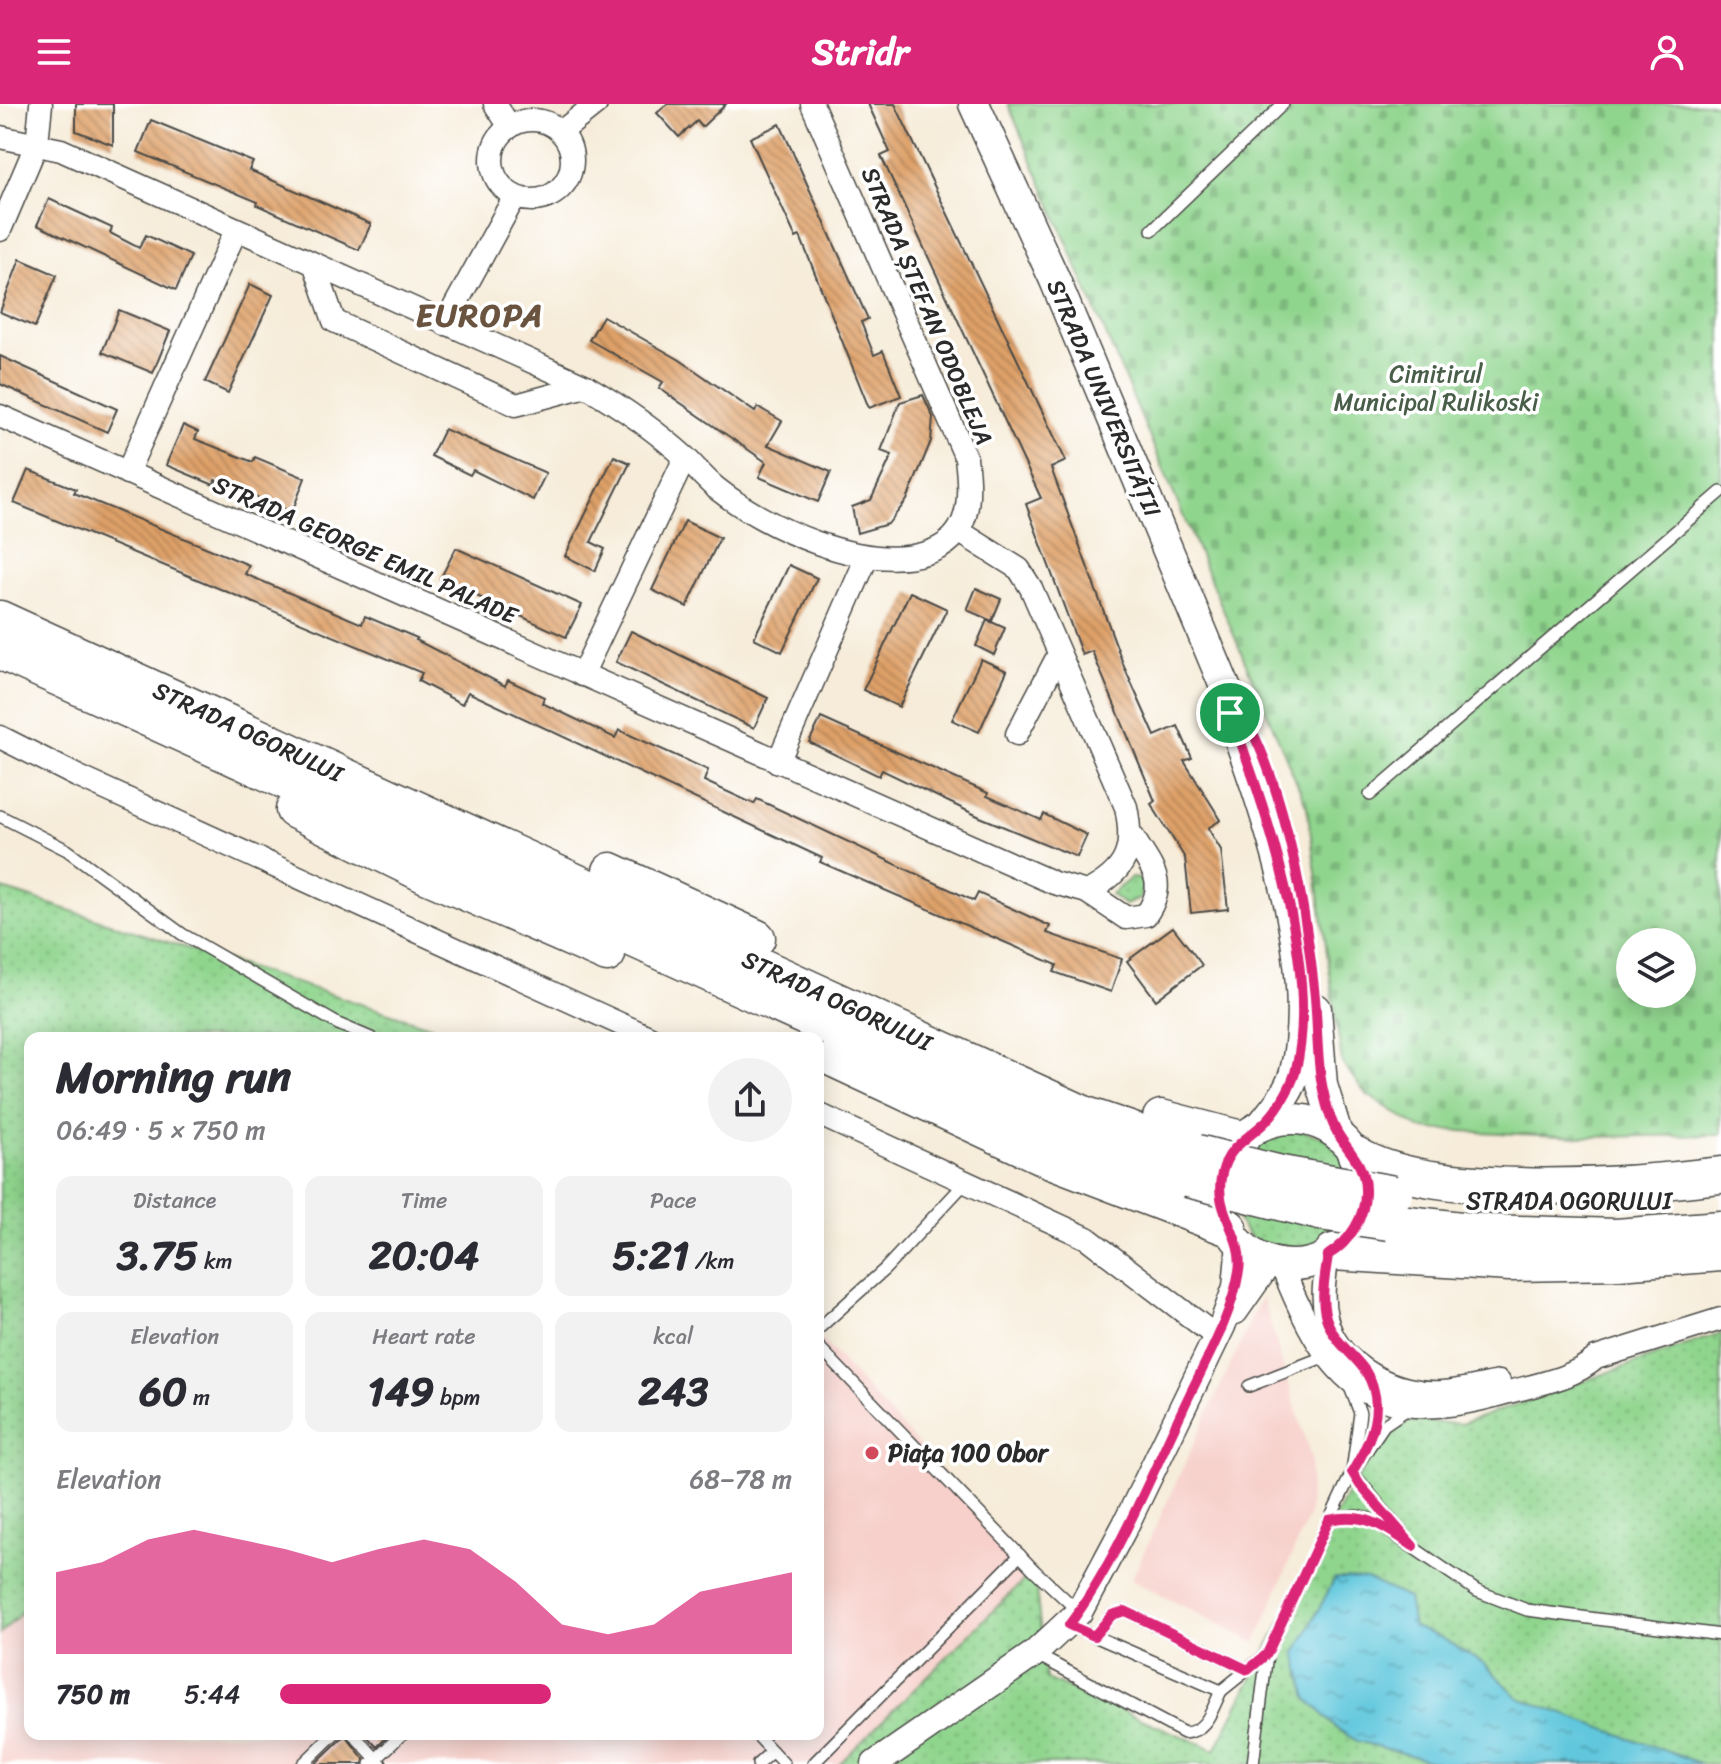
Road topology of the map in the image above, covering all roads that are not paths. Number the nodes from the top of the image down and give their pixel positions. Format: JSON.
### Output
{"nodes":[{"id":1,"x":41,"y":104,"type":"edge"},
{"id":2,"x":495,"y":104,"type":"edge"},
{"id":3,"x":596,"y":104,"type":"edge"},
{"id":4,"x":812,"y":104,"type":"edge"},
{"id":5,"x":974,"y":104,"type":"edge"},
{"id":6,"x":1283,"y":104,"type":"edge"},
{"id":7,"x":510,"y":127,"type":"junction"},
{"id":8,"x":562,"y":131,"type":"junction"},
{"id":9,"x":0,"y":137,"type":"edge"},
{"id":10,"x":37,"y":143,"type":"junction"},
{"id":11,"x":514,"y":198,"type":"junction"},
{"id":12,"x":0,"y":230,"type":"edge"},
{"id":13,"x":236,"y":230,"type":"junction"},
{"id":14,"x":1152,"y":230,"type":"dead end"},
{"id":15,"x":315,"y":266,"type":"junction"},
{"id":16,"x":445,"y":324,"type":"junction"},
{"id":17,"x":586,"y":386,"type":"junction"},
{"id":18,"x":0,"y":416,"type":"edge"},
{"id":19,"x":685,"y":458,"type":"junction"},
{"id":20,"x":127,"y":473,"type":"junction"},
{"id":21,"x":1721,"y":492,"type":"edge"},
{"id":22,"x":960,"y":532,"type":"junction"},
{"id":23,"x":867,"y":557,"type":"junction"},
{"id":24,"x":0,"y":619,"type":"edge"},
{"id":25,"x":0,"y":651,"type":"edge"},
{"id":26,"x":1058,"y":656,"type":"junction"},
{"id":27,"x":71,"y":667,"type":"junction"},
{"id":28,"x":582,"y":675,"type":"junction"},
{"id":29,"x":1228,"y":694,"type":"junction"},
{"id":30,"x":1017,"y":734,"type":"dead end"},
{"id":31,"x":0,"y":737,"type":"edge"},
{"id":32,"x":778,"y":762,"type":"junction"},
{"id":33,"x":1370,"y":795,"type":"dead end"},
{"id":34,"x":1,"y":817,"type":"edge"},
{"id":35,"x":1133,"y":837,"type":"junction"},
{"id":36,"x":1087,"y":892,"type":"junction"},
{"id":37,"x":357,"y":1032,"type":"edge"},
{"id":38,"x":638,"y":1032,"type":"edge"},
{"id":39,"x":776,"y":1032,"type":"edge"},
{"id":40,"x":824,"y":1054,"type":"edge"},
{"id":41,"x":824,"y":1117,"type":"edge"},
{"id":42,"x":1252,"y":1132,"type":"junction"},
{"id":43,"x":1347,"y":1144,"type":"junction"},
{"id":44,"x":1721,"y":1175,"type":"edge"},
{"id":45,"x":966,"y":1182,"type":"junction"},
{"id":46,"x":1721,"y":1199,"type":"edge"},
{"id":47,"x":1392,"y":1208,"type":"junction"},
{"id":48,"x":1721,"y":1229,"type":"edge"},
{"id":49,"x":1234,"y":1235,"type":"junction"},
{"id":50,"x":1721,"y":1253,"type":"edge"},
{"id":51,"x":1331,"y":1254,"type":"junction"},
{"id":52,"x":1276,"y":1262,"type":"junction"},
{"id":53,"x":1721,"y":1319,"type":"edge"},
{"id":54,"x":824,"y":1325,"type":"edge"},
{"id":55,"x":1220,"y":1331,"type":"junction"},
{"id":56,"x":824,"y":1352,"type":"edge"},
{"id":57,"x":1326,"y":1356,"type":"junction"},
{"id":58,"x":1596,"y":1358,"type":"junction"},
{"id":59,"x":1355,"y":1373,"type":"junction"},
{"id":60,"x":1249,"y":1386,"type":"dead end"},
{"id":61,"x":1374,"y":1396,"type":"junction"},
{"id":62,"x":1410,"y":1407,"type":"junction"},
{"id":63,"x":1368,"y":1445,"type":"junction"},
{"id":64,"x":1352,"y":1472,"type":"junction"},
{"id":65,"x":1329,"y":1520,"type":"junction"},
{"id":66,"x":1413,"y":1546,"type":"junction"},
{"id":67,"x":1020,"y":1555,"type":"junction"},
{"id":68,"x":1074,"y":1618,"type":"junction"},
{"id":69,"x":1721,"y":1635,"type":"edge"},
{"id":70,"x":1094,"y":1636,"type":"junction"},
{"id":71,"x":1034,"y":1654,"type":"junction"},
{"id":72,"x":1267,"y":1654,"type":"junction"},
{"id":73,"x":1248,"y":1670,"type":"junction"},
{"id":74,"x":1221,"y":1691,"type":"junction"},
{"id":75,"x":328,"y":1740,"type":"edge"},
{"id":76,"x":358,"y":1740,"type":"edge"},
{"id":77,"x":397,"y":1740,"type":"edge"},
{"id":78,"x":762,"y":1740,"type":"edge"},
{"id":79,"x":772,"y":1751,"type":"junction"},
{"id":80,"x":377,"y":1762,"type":"edge"},
{"id":81,"x":303,"y":1764,"type":"edge"},
{"id":82,"x":758,"y":1764,"type":"edge"},
{"id":83,"x":784,"y":1764,"type":"edge"},
{"id":84,"x":813,"y":1764,"type":"edge"},
{"id":85,"x":875,"y":1764,"type":"edge"},
{"id":86,"x":1253,"y":1764,"type":"edge"}],
"edges":[{"from":1,"to":10,"type":"street"},
{"from":2,"to":7,"type":"street"},
{"from":3,"to":8,"type":"street"},
{"from":4,"to":22,"type":"street","name":"STRADA ȘTEFAN ODOBLEJA"},
{"from":5,"to":29,"type":"main road","name":"STRADA UNIVERSITĂȚII"},
{"from":6,"to":14,"type":"lane"},
{"from":7,"to":8,"type":"street"},
{"from":7,"to":11,"type":"street"},
{"from":8,"to":11,"type":"street"},
{"from":9,"to":10,"type":"street"},
{"from":10,"to":12,"type":"street"},
{"from":10,"to":13,"type":"street"},
{"from":11,"to":16,"type":"street"},
{"from":13,"to":15,"type":"street"},
{"from":13,"to":20,"type":"street"},
{"from":15,"to":16,"type":"street"},
{"from":15,"to":17,"type":"street"},
{"from":16,"to":17,"type":"street"},
{"from":17,"to":19,"type":"street"},
{"from":18,"to":20,"type":"street","name":"STRADA GEORGE EMIL PALADE"},
{"from":19,"to":23,"type":"street"},
{"from":19,"to":28,"type":"street"},
{"from":20,"to":28,"type":"street","name":"STRADA GEORGE EMIL PALADE"},
{"from":21,"to":33,"type":"lane"},
{"from":22,"to":23,"type":"street"},
{"from":22,"to":26,"type":"street","name":"STRADA GEORGE EMIL PALADE"},
{"from":23,"to":32,"type":"street"},
{"from":24,"to":27,"type":"highway","name":"STRADA OGORULUI"},
{"from":25,"to":27,"type":"highway","name":"STRADA OGORULUI"},
{"from":26,"to":30,"type":"street"},
{"from":26,"to":35,"type":"street","name":"STRADA GEORGE EMIL PALADE"},
{"from":27,"to":39,"type":"highway"},
{"from":27,"to":42,"type":"highway"},
{"from":27,"to":47,"type":"highway","name":"STRADA OGORULUI","bridge":true},
{"from":28,"to":32,"type":"street","name":"STRADA GEORGE EMIL PALADE"},
{"from":29,"to":42,"type":"main road","name":"STRADA UNIVERSITĂȚII"},
{"from":29,"to":43,"type":"main road","name":"STRADA UNIVERSITĂȚII"},
{"from":31,"to":38,"type":"street"},
{"from":32,"to":36,"type":"street","name":"STRADA GEORGE EMIL PALADE"},
{"from":34,"to":37,"type":"lane"},
{"from":35,"to":36,"type":"street"},
{"from":35,"to":36,"type":"street","name":"STRADA GEORGE EMIL PALADE"},
{"from":40,"to":49,"type":"highway"},
{"from":41,"to":45,"type":"street"},
{"from":42,"to":43,"type":"main road"},
{"from":42,"to":49,"type":"main road"},
{"from":43,"to":44,"type":"highway"},
{"from":43,"to":51,"type":"main road"},
{"from":45,"to":54,"type":"lane"},
{"from":45,"to":55,"type":"street"},
{"from":46,"to":47,"type":"highway","name":"STRADA OGORULUI"},
{"from":47,"to":48,"type":"highway","name":"STRADA OGORULUI"},
{"from":49,"to":52,"type":"main road"},
{"from":49,"to":55,"type":"street"},
{"from":50,"to":51,"type":"highway"},
{"from":51,"to":52,"type":"main road"},
{"from":51,"to":59,"type":"street"},
{"from":52,"to":55,"type":"street"},
{"from":52,"to":57,"type":"street"},
{"from":53,"to":58,"type":"street"},
{"from":55,"to":68,"type":"street"},
{"from":56,"to":67,"type":"lane"},
{"from":57,"to":59,"type":"street"},
{"from":57,"to":60,"type":"lane"},
{"from":58,"to":59,"type":"street"},
{"from":58,"to":62,"type":"street"},
{"from":59,"to":61,"type":"street"},
{"from":59,"to":64,"type":"lane"},
{"from":61,"to":62,"type":"street"},
{"from":61,"to":63,"type":"lane"},
{"from":62,"to":63,"type":"lane"},
{"from":63,"to":64,"type":"lane"},
{"from":64,"to":65,"type":"lane"},
{"from":64,"to":66,"type":"lane"},
{"from":65,"to":66,"type":"lane"},
{"from":65,"to":72,"type":"lane"},
{"from":66,"to":69,"type":"lane"},
{"from":67,"to":68,"type":"lane"},
{"from":67,"to":84,"type":"lane"},
{"from":68,"to":70,"type":"lane"},
{"from":68,"to":71,"type":"street"},
{"from":70,"to":73,"type":"lane"},
{"from":70,"to":74,"type":"lane"},
{"from":71,"to":74,"type":"lane"},
{"from":71,"to":85,"type":"street"},
{"from":72,"to":73,"type":"lane"},
{"from":72,"to":86,"type":"lane"},
{"from":73,"to":74,"type":"lane"},
{"from":75,"to":81,"type":"lane"},
{"from":76,"to":80,"type":"lane"},
{"from":77,"to":80,"type":"lane"},
{"from":78,"to":79,"type":"lane"},
{"from":79,"to":82,"type":"lane"},
{"from":79,"to":83,"type":"lane"}]}
